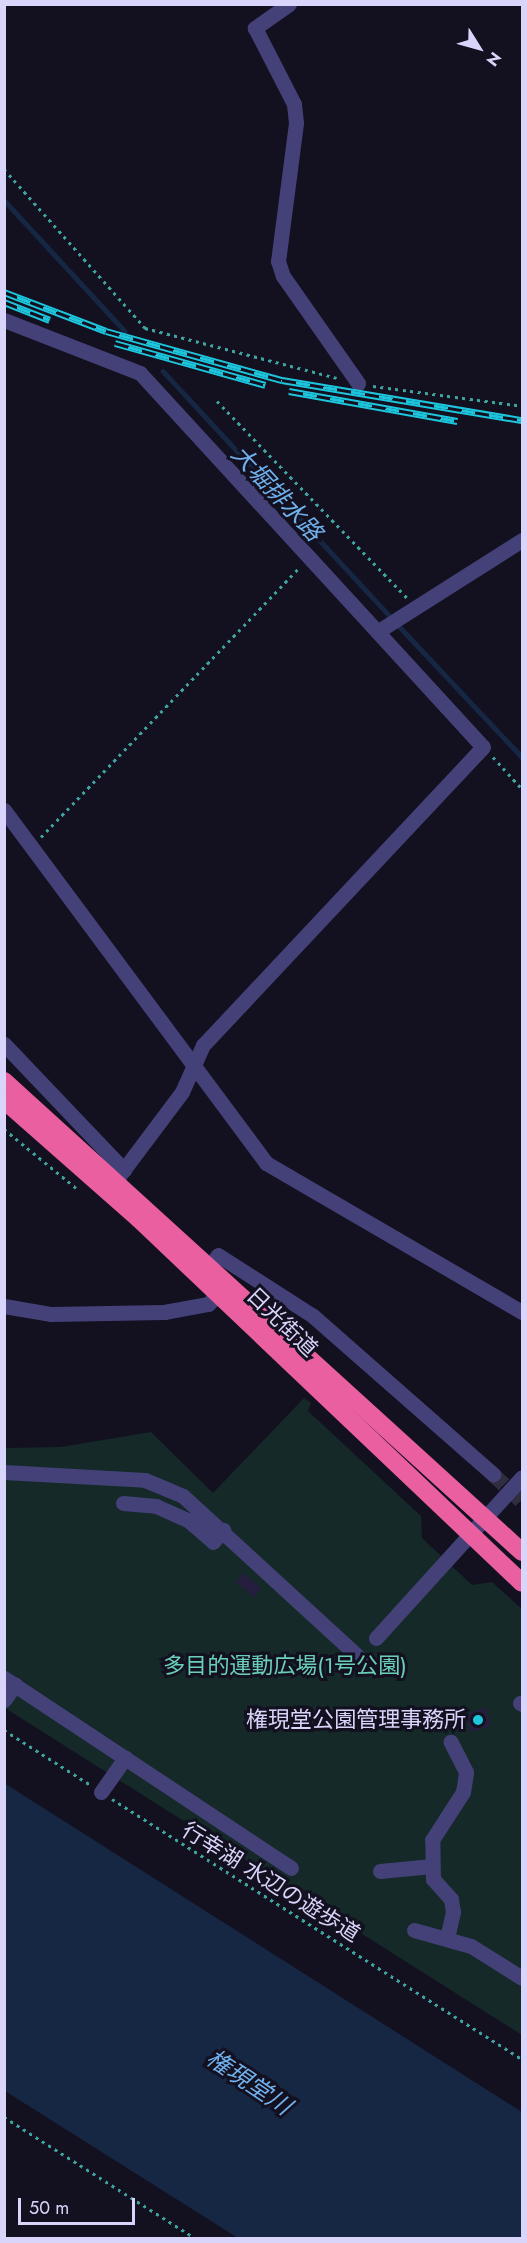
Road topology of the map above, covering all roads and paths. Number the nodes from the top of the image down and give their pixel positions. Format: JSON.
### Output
{"nodes":[{"id":1,"x":289,"y":4,"type":"edge"},
{"id":2,"x":4,"y":169,"type":"edge"},
{"id":3,"x":4,"y":320,"type":"edge"},
{"id":4,"x":358,"y":383,"type":"junction"},
{"id":5,"x":217,"y":401,"type":"dead end"},
{"id":6,"x":522,"y":406,"type":"edge"},
{"id":7,"x":522,"y":540,"type":"edge"},
{"id":8,"x":309,"y":558,"type":"junction"},
{"id":9,"x":416,"y":608,"type":"junction"},
{"id":10,"x":380,"y":630,"type":"junction"},
{"id":11,"x":483,"y":747,"type":"junction"},
{"id":12,"x":522,"y":789,"type":"edge"},
{"id":13,"x":4,"y":810,"type":"edge"},
{"id":14,"x":31,"y":847,"type":"junction"},
{"id":15,"x":4,"y":1044,"type":"edge"},
{"id":16,"x":193,"y":1059,"type":"junction"},
{"id":17,"x":4,"y":1081,"type":"edge"},
{"id":18,"x":4,"y":1100,"type":"edge"},
{"id":19,"x":4,"y":1129,"type":"edge"},
{"id":20,"x":120,"y":1174,"type":"junction"},
{"id":21,"x":82,"y":1192,"type":"dead end"},
{"id":22,"x":211,"y":1264,"type":"junction"},
{"id":23,"x":225,"y":1288,"type":"junction"},
{"id":24,"x":4,"y":1306,"type":"edge"},
{"id":25,"x":522,"y":1312,"type":"edge"},
{"id":26,"x":4,"y":1473,"type":"edge"},
{"id":27,"x":493,"y":1474,"type":"tunnel mouth"},
{"id":28,"x":522,"y":1477,"type":"edge"},
{"id":29,"x":123,"y":1503,"type":"dead end"},
{"id":30,"x":487,"y":1520,"type":"junction"},
{"id":31,"x":223,"y":1530,"type":"junction"},
{"id":32,"x":471,"y":1538,"type":"junction"},
{"id":33,"x":522,"y":1552,"type":"edge"},
{"id":34,"x":522,"y":1583,"type":"edge"},
{"id":35,"x":376,"y":1638,"type":"dead end"},
{"id":36,"x":372,"y":1669,"type":"dead end"},
{"id":37,"x":10,"y":1682,"type":"edge"},
{"id":38,"x":4,"y":1700,"type":"edge"},
{"id":39,"x":4,"y":1730,"type":"edge"},
{"id":40,"x":451,"y":1742,"type":"dead end"},
{"id":41,"x":124,"y":1758,"type":"junction"},
{"id":42,"x":101,"y":1792,"type":"junction"},
{"id":43,"x":432,"y":1866,"type":"junction"},
{"id":44,"x":291,"y":1868,"type":"dead end"},
{"id":45,"x":380,"y":1870,"type":"dead end"},
{"id":46,"x":414,"y":1930,"type":"dead end"},
{"id":47,"x":447,"y":1938,"type":"junction"},
{"id":48,"x":522,"y":1978,"type":"edge"},
{"id":49,"x":522,"y":2059,"type":"edge"},
{"id":50,"x":4,"y":2117,"type":"edge"},
{"id":51,"x":195,"y":2238,"type":"edge"}],
"edges":[{"from":1,"to":4,"type":"street"},
{"from":2,"to":4,"type":"path"},
{"from":3,"to":8,"type":"street"},
{"from":4,"to":6,"type":"path"},
{"from":5,"to":9,"type":"path"},
{"from":7,"to":9,"type":"street"},
{"from":8,"to":10,"type":"street"},
{"from":8,"to":14,"type":"path"},
{"from":9,"to":10,"type":"street"},
{"from":10,"to":11,"type":"street"},
{"from":11,"to":12,"type":"path"},
{"from":11,"to":16,"type":"street"},
{"from":13,"to":14,"type":"street"},
{"from":14,"to":16,"type":"street"},
{"from":15,"to":20,"type":"street"},
{"from":16,"to":20,"type":"street"},
{"from":16,"to":25,"type":"street"},
{"from":17,"to":20,"type":"highway","name":"日光街道"},
{"from":18,"to":23,"type":"highway","name":"日光街道"},
{"from":19,"to":21,"type":"path"},
{"from":20,"to":22,"type":"highway","name":"日光街道"},
{"from":22,"to":23,"type":"highway","name":"日光街道"},
{"from":22,"to":27,"type":"street"},
{"from":23,"to":24,"type":"street"},
{"from":23,"to":30,"type":"highway","name":"日光街道"},
{"from":23,"to":32,"type":"highway","name":"日光街道"},
{"from":26,"to":31,"type":"street"},
{"from":28,"to":30,"type":"street"},
{"from":29,"to":31,"type":"street"},
{"from":30,"to":32,"type":"street"},
{"from":30,"to":33,"type":"highway","name":"日光街道"},
{"from":31,"to":36,"type":"street"},
{"from":32,"to":34,"type":"highway","name":"日光街道"},
{"from":32,"to":35,"type":"street"},
{"from":37,"to":38,"type":"street"},
{"from":37,"to":41,"type":"street"},
{"from":39,"to":42,"type":"path","name":"行幸湖 水辺の遊歩道"},
{"from":40,"to":43,"type":"street"},
{"from":41,"to":42,"type":"street"},
{"from":41,"to":44,"type":"street"},
{"from":42,"to":49,"type":"path","name":"行幸湖 水辺の遊歩道"},
{"from":43,"to":45,"type":"street"},
{"from":43,"to":47,"type":"street"},
{"from":46,"to":47,"type":"street"},
{"from":47,"to":48,"type":"street"},
{"from":50,"to":51,"type":"path"}]}
